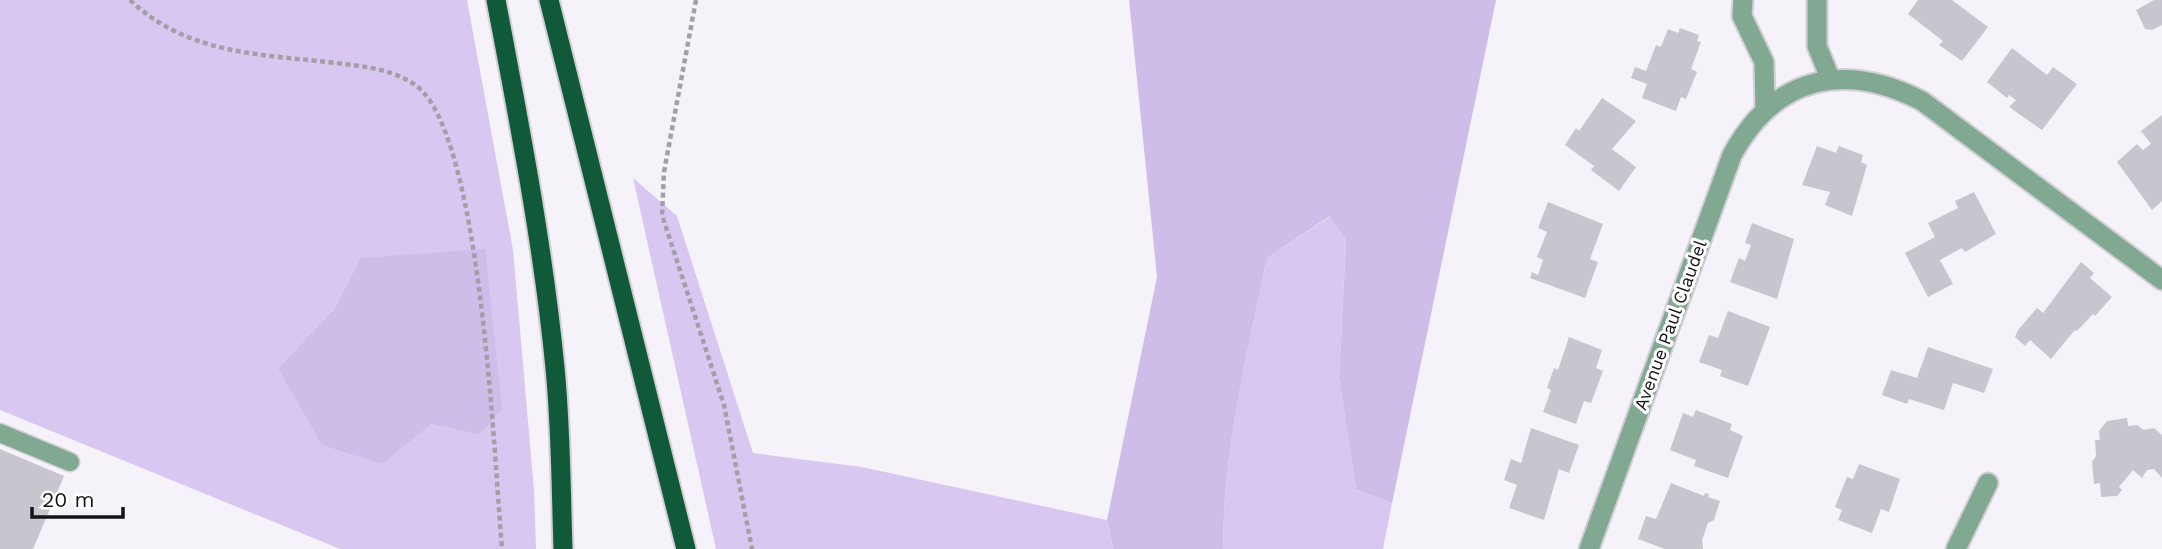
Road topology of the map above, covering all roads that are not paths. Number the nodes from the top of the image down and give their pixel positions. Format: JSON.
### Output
{"nodes":[{"id":1,"x":496,"y":0,"type":"edge"},
{"id":2,"x":549,"y":0,"type":"edge"},
{"id":3,"x":1743,"y":0,"type":"edge"},
{"id":4,"x":1817,"y":0,"type":"edge"},
{"id":5,"x":1830,"y":78,"type":"junction"},
{"id":6,"x":1765,"y":108,"type":"junction"},
{"id":7,"x":2162,"y":280,"type":"edge"},
{"id":8,"x":0,"y":433,"type":"edge"},
{"id":9,"x":70,"y":462,"type":"dead end"},
{"id":10,"x":1988,"y":483,"type":"dead end"},
{"id":11,"x":563,"y":549,"type":"edge"},
{"id":12,"x":687,"y":549,"type":"edge"},
{"id":13,"x":1589,"y":549,"type":"edge"},
{"id":14,"x":1956,"y":549,"type":"edge"}],
"edges":[{"from":1,"to":11,"type":"highway"},
{"from":2,"to":12,"type":"highway"},
{"from":3,"to":6,"type":"street"},
{"from":4,"to":5,"type":"street"},
{"from":5,"to":6,"type":"street","name":"Avenue Paul Claudel"},
{"from":5,"to":7,"type":"street","name":"Avenue Paul Claudel"},
{"from":6,"to":13,"type":"street","name":"Avenue Paul Claudel"},
{"from":8,"to":9,"type":"lane"},
{"from":10,"to":14,"type":"street"}]}
